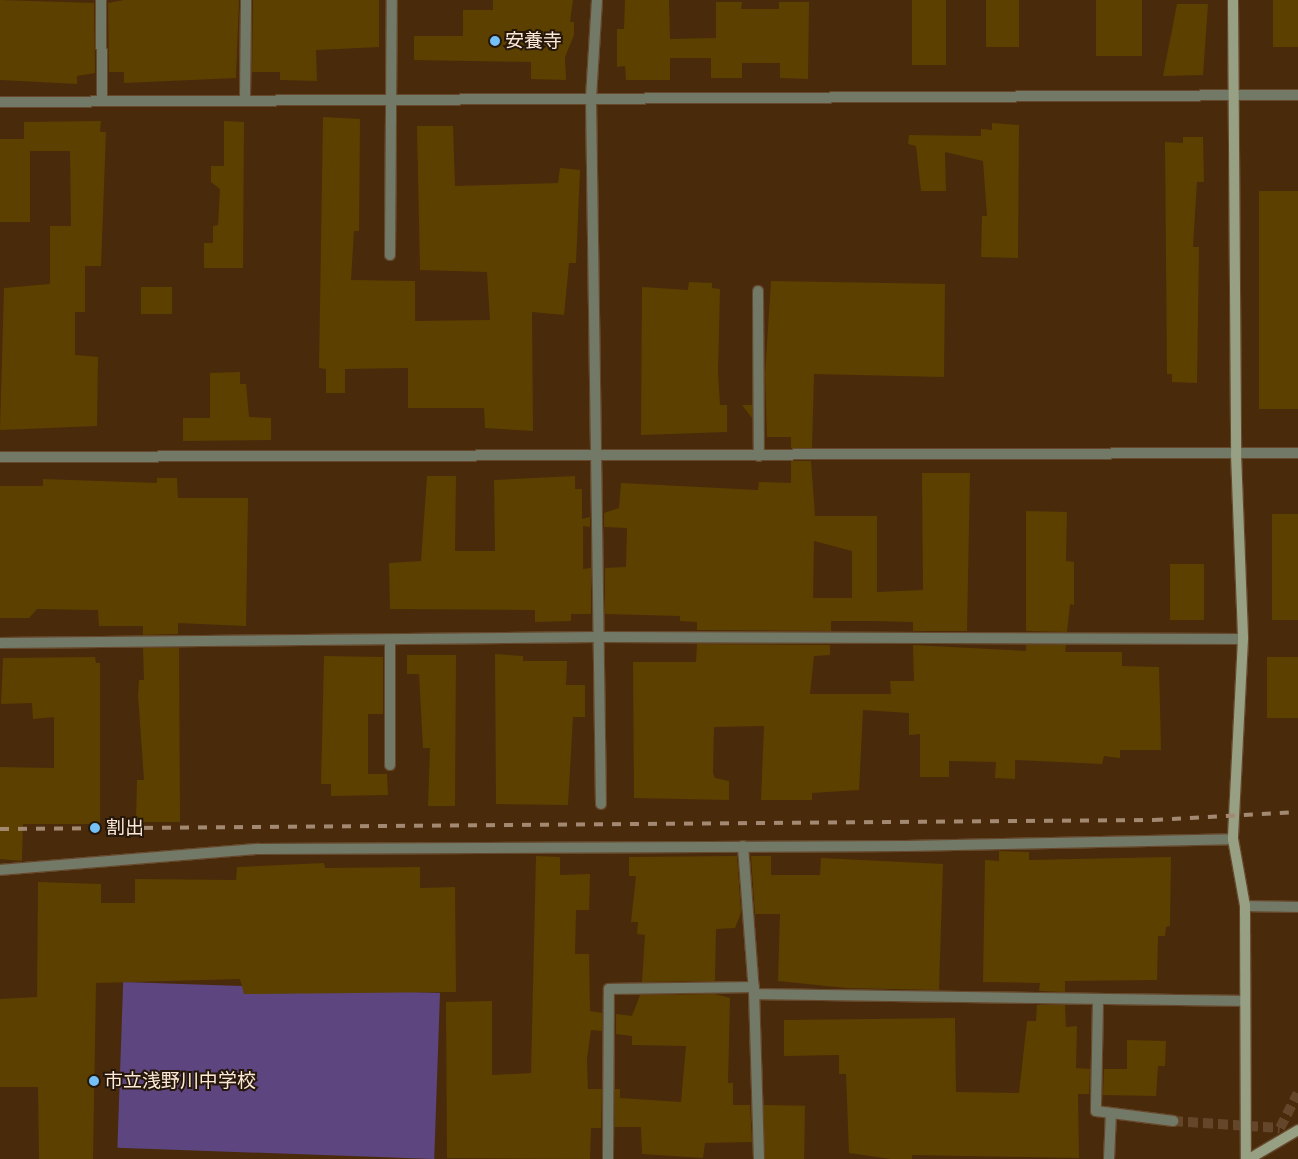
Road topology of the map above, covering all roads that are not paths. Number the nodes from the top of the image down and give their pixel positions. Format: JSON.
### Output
{"nodes":[{"id":1,"x":101,"y":0,"type":"edge"},
{"id":2,"x":246,"y":0,"type":"edge"},
{"id":3,"x":392,"y":0,"type":"edge"},
{"id":4,"x":597,"y":0,"type":"edge"},
{"id":5,"x":1233,"y":0,"type":"edge"},
{"id":6,"x":1298,"y":95,"type":"edge"},
{"id":7,"x":1235,"y":97,"type":"junction"},
{"id":8,"x":591,"y":98,"type":"junction"},
{"id":9,"x":245,"y":99,"type":"junction"},
{"id":10,"x":102,"y":100,"type":"junction"},
{"id":11,"x":393,"y":100,"type":"junction"},
{"id":12,"x":0,"y":102,"type":"edge"},
{"id":13,"x":390,"y":255,"type":"dead end"},
{"id":14,"x":758,"y":291,"type":"dead end"},
{"id":15,"x":1298,"y":453,"type":"edge"},
{"id":16,"x":1236,"y":454,"type":"junction"},
{"id":17,"x":594,"y":455,"type":"junction"},
{"id":18,"x":759,"y":456,"type":"junction"},
{"id":19,"x":0,"y":457,"type":"edge"},
{"id":20,"x":597,"y":638,"type":"junction"},
{"id":21,"x":1243,"y":639,"type":"junction"},
{"id":22,"x":390,"y":641,"type":"junction"},
{"id":23,"x":0,"y":643,"type":"edge"},
{"id":24,"x":390,"y":765,"type":"dead end"},
{"id":25,"x":601,"y":804,"type":"dead end"},
{"id":26,"x":1234,"y":840,"type":"junction"},
{"id":27,"x":743,"y":846,"type":"junction"},
{"id":28,"x":0,"y":870,"type":"edge"},
{"id":29,"x":1245,"y":906,"type":"junction"},
{"id":30,"x":1298,"y":907,"type":"edge"},
{"id":31,"x":754,"y":991,"type":"junction"},
{"id":32,"x":1245,"y":1001,"type":"junction"},
{"id":33,"x":1098,"y":1002,"type":"junction"},
{"id":34,"x":1111,"y":1113,"type":"junction"},
{"id":35,"x":1173,"y":1121,"type":"tunnel mouth"},
{"id":36,"x":1298,"y":1130,"type":"edge"},
{"id":37,"x":608,"y":1159,"type":"edge"},
{"id":38,"x":759,"y":1159,"type":"edge"},
{"id":39,"x":1109,"y":1159,"type":"edge"},
{"id":40,"x":1248,"y":1159,"type":"edge"}],
"edges":[{"from":1,"to":10,"type":"street"},
{"from":2,"to":9,"type":"street"},
{"from":3,"to":11,"type":"street"},
{"from":4,"to":8,"type":"street"},
{"from":5,"to":7,"type":"street"},
{"from":6,"to":7,"type":"street"},
{"from":7,"to":8,"type":"street"},
{"from":7,"to":16,"type":"street"},
{"from":8,"to":11,"type":"street"},
{"from":8,"to":17,"type":"street"},
{"from":9,"to":10,"type":"street"},
{"from":9,"to":11,"type":"street"},
{"from":10,"to":12,"type":"street"},
{"from":11,"to":13,"type":"street"},
{"from":14,"to":18,"type":"street"},
{"from":15,"to":16,"type":"street"},
{"from":16,"to":18,"type":"street"},
{"from":16,"to":21,"type":"street"},
{"from":17,"to":18,"type":"street"},
{"from":17,"to":19,"type":"street"},
{"from":17,"to":20,"type":"street"},
{"from":20,"to":21,"type":"street"},
{"from":20,"to":22,"type":"street"},
{"from":20,"to":25,"type":"street"},
{"from":21,"to":26,"type":"street"},
{"from":22,"to":23,"type":"street"},
{"from":22,"to":24,"type":"street"},
{"from":26,"to":27,"type":"street"},
{"from":26,"to":29,"type":"street"},
{"from":27,"to":28,"type":"street"},
{"from":27,"to":31,"type":"street"},
{"from":29,"to":30,"type":"street"},
{"from":29,"to":32,"type":"street"},
{"from":31,"to":33,"type":"street"},
{"from":31,"to":37,"type":"street"},
{"from":31,"to":38,"type":"street"},
{"from":32,"to":33,"type":"street"},
{"from":32,"to":40,"type":"street"},
{"from":33,"to":34,"type":"street"},
{"from":34,"to":35,"type":"street"},
{"from":34,"to":39,"type":"street"},
{"from":36,"to":40,"type":"street"}]}
